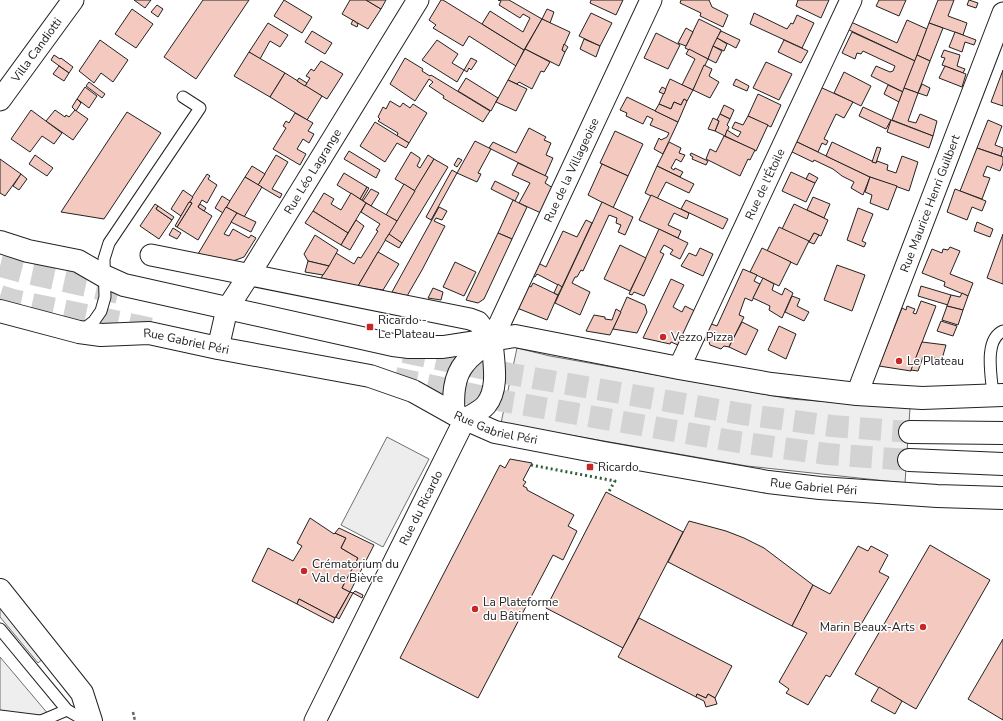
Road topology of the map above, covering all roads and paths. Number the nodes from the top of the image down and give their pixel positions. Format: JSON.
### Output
{"nodes":[{"id":1,"x":73,"y":0,"type":"edge"},
{"id":2,"x":418,"y":0,"type":"edge"},
{"id":3,"x":652,"y":0,"type":"edge"},
{"id":4,"x":851,"y":0,"type":"edge"},
{"id":5,"x":1003,"y":13,"type":"edge"},
{"id":6,"x":183,"y":97,"type":"dead end"},
{"id":7,"x":0,"y":100,"type":"edge"},
{"id":8,"x":0,"y":242,"type":"edge"},
{"id":9,"x":151,"y":255,"type":"dead end"},
{"id":10,"x":249,"y":274,"type":"junction"},
{"id":11,"x":104,"y":276,"type":"junction"},
{"id":12,"x":227,"y":309,"type":"junction"},
{"id":13,"x":0,"y":311,"type":"edge"},
{"id":14,"x":1003,"y":331,"type":"edge"},
{"id":15,"x":79,"y":332,"type":"junction"},
{"id":16,"x":492,"y":340,"type":"junction"},
{"id":17,"x":218,"y":348,"type":"junction"},
{"id":18,"x":679,"y":368,"type":"junction"},
{"id":19,"x":857,"y":394,"type":"junction"},
{"id":20,"x":998,"y":395,"type":"edge"},
{"id":21,"x":460,"y":417,"type":"junction"},
{"id":22,"x":910,"y":432,"type":"tunnel mouth"},
{"id":23,"x":1003,"y":433,"type":"edge"},
{"id":24,"x":909,"y":460,"type":"tunnel mouth"},
{"id":25,"x":1003,"y":464,"type":"edge"},
{"id":26,"x":1003,"y":498,"type":"edge"},
{"id":27,"x":0,"y":590,"type":"edge"},
{"id":28,"x":0,"y":629,"type":"edge"},
{"id":29,"x":67,"y":710,"type":"junction"},
{"id":30,"x":133,"y":712,"type":"dead end"},
{"id":31,"x":0,"y":716,"type":"edge"},
{"id":32,"x":41,"y":721,"type":"edge"},
{"id":33,"x":86,"y":721,"type":"edge"},
{"id":34,"x":91,"y":721,"type":"edge"},
{"id":35,"x":135,"y":721,"type":"edge"},
{"id":36,"x":315,"y":721,"type":"edge"}],
"edges":[{"from":1,"to":7,"type":"street","name":"Villa Candiotti"},
{"from":2,"to":10,"type":"street","name":"Rue Léo Lagrange"},
{"from":3,"to":16,"type":"street","name":"Rue de la Villageoise"},
{"from":4,"to":18,"type":"street","name":"Rue de l'Étoile"},
{"from":5,"to":19,"type":"street","name":"Rue Maurice Henri Guilbert"},
{"from":6,"to":11,"type":"lane"},
{"from":8,"to":11,"type":"main road"},
{"from":9,"to":10,"type":"street"},
{"from":10,"to":12,"type":"street","name":"Rue Léo Lagrange"},
{"from":10,"to":16,"type":"street"},
{"from":11,"to":12,"type":"main road"},
{"from":11,"to":15,"type":"lane"},
{"from":12,"to":16,"type":"main road"},
{"from":12,"to":17,"type":"street","name":"Rue Léo Lagrange"},
{"from":13,"to":15,"type":"main road","name":"Rue Gabriel Péri"},
{"from":14,"to":20,"type":"lane"},
{"from":15,"to":17,"type":"main road","name":"Rue Gabriel Péri"},
{"from":16,"to":18,"type":"main road"},
{"from":16,"to":21,"type":"street"},
{"from":16,"to":21,"type":"street","name":"Rue du Ricardo"},
{"from":17,"to":21,"type":"main road","name":"Rue Gabriel Péri"},
{"from":18,"to":19,"type":"main road"},
{"from":19,"to":20,"type":"main road"},
{"from":21,"to":26,"type":"main road","name":"Rue Gabriel Péri"},
{"from":21,"to":36,"type":"street","name":"Rue du Ricardo"},
{"from":22,"to":23,"type":"main road"},
{"from":24,"to":25,"type":"main road"},
{"from":27,"to":34,"type":"main road"},
{"from":28,"to":29,"type":"lane"},
{"from":29,"to":32,"type":"lane"},
{"from":29,"to":33,"type":"lane"},
{"from":30,"to":35,"type":"path"},
{"from":31,"to":32,"type":"lane"}]}
